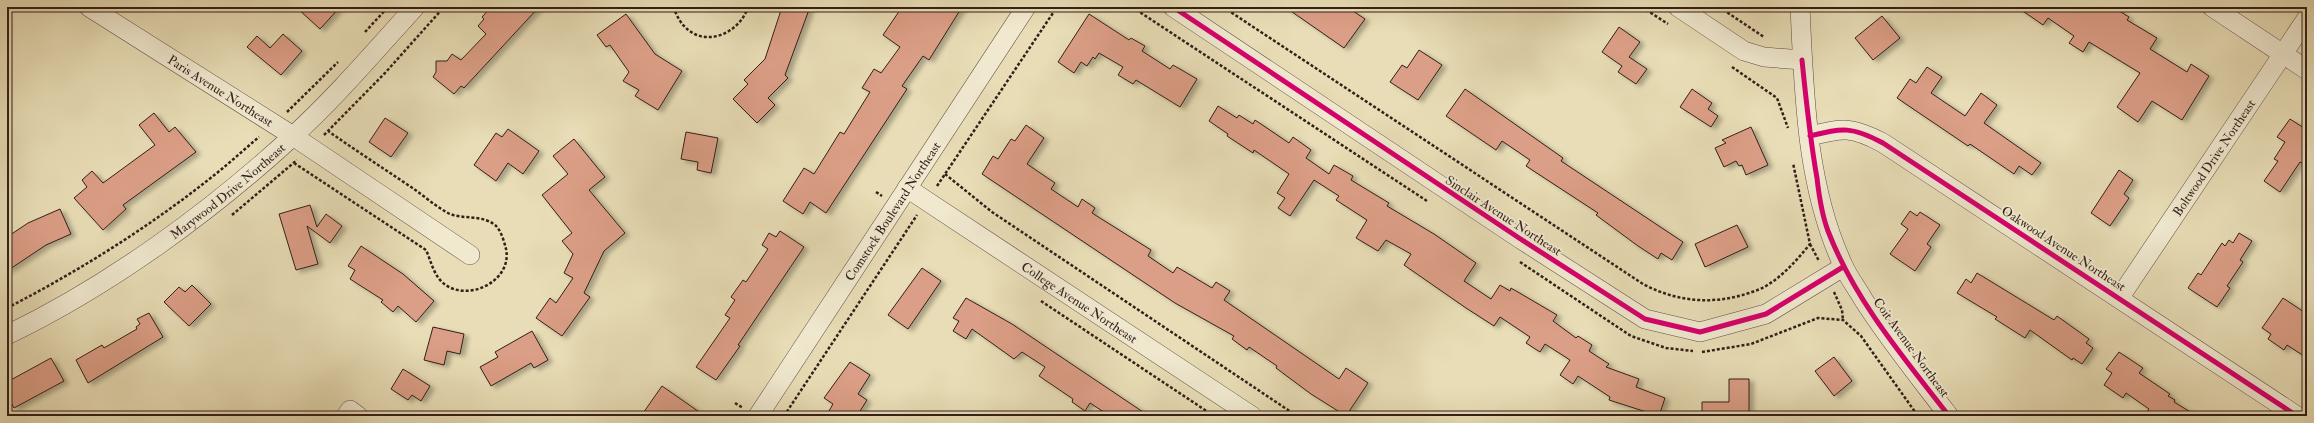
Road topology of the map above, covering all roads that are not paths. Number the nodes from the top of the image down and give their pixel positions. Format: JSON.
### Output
{"nodes":[{"id":1,"x":90,"y":7,"type":"edge"},
{"id":2,"x":415,"y":7,"type":"edge"},
{"id":3,"x":1026,"y":7,"type":"edge"},
{"id":4,"x":1173,"y":7,"type":"edge"},
{"id":5,"x":1678,"y":7,"type":"edge"},
{"id":6,"x":1800,"y":7,"type":"edge"},
{"id":7,"x":2212,"y":7,"type":"edge"},
{"id":8,"x":2307,"y":18,"type":"edge"},
{"id":9,"x":2283,"y":54,"type":"junction"},
{"id":10,"x":1802,"y":60,"type":"junction"},
{"id":11,"x":2307,"y":70,"type":"edge"},
{"id":12,"x":293,"y":136,"type":"junction"},
{"id":13,"x":1810,"y":136,"type":"junction"},
{"id":14,"x":907,"y":188,"type":"junction"},
{"id":15,"x":470,"y":255,"type":"dead end"},
{"id":16,"x":1843,"y":267,"type":"junction"},
{"id":17,"x":2120,"y":297,"type":"junction"},
{"id":18,"x":7,"y":335,"type":"edge"},
{"id":19,"x":346,"y":416,"type":"edge"},
{"id":20,"x":358,"y":416,"type":"edge"},
{"id":21,"x":758,"y":416,"type":"edge"},
{"id":22,"x":1252,"y":416,"type":"edge"},
{"id":23,"x":1950,"y":416,"type":"edge"},
{"id":24,"x":2297,"y":416,"type":"edge"}],
"edges":[{"from":1,"to":12,"type":"street","name":"Paris Avenue Northeast"},
{"from":2,"to":12,"type":"street","name":"Marywood Drive Northeast"},
{"from":3,"to":14,"type":"street","name":"Comstock Boulevard Northeast"},
{"from":4,"to":16,"type":"street","name":"Sinclair Avenue Northeast"},
{"from":5,"to":10,"type":"street"},
{"from":6,"to":10,"type":"street","name":"Coit Avenue Northeast"},
{"from":7,"to":9,"type":"street"},
{"from":8,"to":9,"type":"street","name":"Boltwood Drive Northeast"},
{"from":9,"to":11,"type":"street"},
{"from":9,"to":17,"type":"street","name":"Boltwood Drive Northeast"},
{"from":10,"to":13,"type":"street","name":"Coit Avenue Northeast"},
{"from":12,"to":15,"type":"street","name":"Paris Avenue Northeast"},
{"from":12,"to":18,"type":"street","name":"Marywood Drive Northeast"},
{"from":13,"to":16,"type":"street","name":"Coit Avenue Northeast"},
{"from":13,"to":17,"type":"street","name":"Oakwood Avenue Northeast"},
{"from":14,"to":21,"type":"street","name":"Comstock Boulevard Northeast"},
{"from":14,"to":22,"type":"street","name":"College Avenue Northeast"},
{"from":16,"to":23,"type":"street","name":"Coit Avenue Northeast"},
{"from":17,"to":24,"type":"street","name":"Oakwood Avenue Northeast"},
{"from":19,"to":20,"type":"street"}]}
